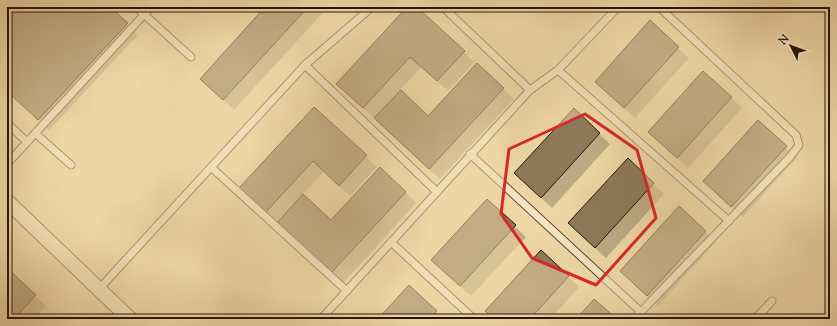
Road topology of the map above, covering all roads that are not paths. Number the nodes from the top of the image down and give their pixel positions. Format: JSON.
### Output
{"nodes":[{"id":1,"x":136,"y":7,"type":"edge"},
{"id":2,"x":151,"y":7,"type":"edge"},
{"id":3,"x":372,"y":7,"type":"edge"},
{"id":4,"x":443,"y":7,"type":"edge"},
{"id":5,"x":618,"y":7,"type":"edge"},
{"id":6,"x":659,"y":7,"type":"edge"},
{"id":7,"x":144,"y":14,"type":"junction"},
{"id":8,"x":191,"y":57,"type":"dead end"},
{"id":9,"x":306,"y":65,"type":"junction"},
{"id":10,"x":558,"y":70,"type":"junction"},
{"id":11,"x":530,"y":90,"type":"junction"},
{"id":12,"x":7,"y":123,"type":"edge"},
{"id":13,"x":35,"y":134,"type":"junction"},
{"id":14,"x":27,"y":142,"type":"junction"},
{"id":15,"x":470,"y":154,"type":"junction"},
{"id":16,"x":7,"y":164,"type":"edge"},
{"id":17,"x":71,"y":165,"type":"dead end"},
{"id":18,"x":212,"y":168,"type":"junction"},
{"id":19,"x":436,"y":192,"type":"junction"},
{"id":20,"x":7,"y":201,"type":"edge"},
{"id":21,"x":729,"y":221,"type":"junction"},
{"id":22,"x":391,"y":242,"type":"junction"},
{"id":23,"x":99,"y":289,"type":"junction"},
{"id":24,"x":347,"y":291,"type":"junction"},
{"id":25,"x":772,"y":301,"type":"dead end"},
{"id":26,"x":641,"y":312,"type":"junction"},
{"id":27,"x":130,"y":319,"type":"edge"},
{"id":28,"x":321,"y":319,"type":"edge"},
{"id":29,"x":474,"y":319,"type":"edge"},
{"id":30,"x":634,"y":319,"type":"edge"},
{"id":31,"x":755,"y":319,"type":"edge"}],
"edges":[{"from":1,"to":7,"type":"lane"},
{"from":2,"to":7,"type":"lane"},
{"from":3,"to":9,"type":"lane"},
{"from":4,"to":11,"type":"lane"},
{"from":5,"to":10,"type":"lane"},
{"from":6,"to":21,"type":"lane"},
{"from":7,"to":8,"type":"lane"},
{"from":7,"to":13,"type":"lane"},
{"from":9,"to":18,"type":"lane"},
{"from":9,"to":19,"type":"lane"},
{"from":10,"to":11,"type":"lane"},
{"from":10,"to":21,"type":"lane"},
{"from":11,"to":15,"type":"lane"},
{"from":12,"to":14,"type":"lane"},
{"from":13,"to":14,"type":"lane"},
{"from":13,"to":17,"type":"lane"},
{"from":14,"to":16,"type":"lane"},
{"from":15,"to":19,"type":"lane"},
{"from":15,"to":26,"type":"lane"},
{"from":18,"to":23,"type":"lane"},
{"from":18,"to":24,"type":"lane"},
{"from":19,"to":22,"type":"lane"},
{"from":20,"to":23,"type":"street"},
{"from":21,"to":26,"type":"lane"},
{"from":22,"to":24,"type":"lane"},
{"from":22,"to":29,"type":"lane"},
{"from":23,"to":27,"type":"street"},
{"from":24,"to":28,"type":"lane"},
{"from":25,"to":31,"type":"lane"},
{"from":26,"to":30,"type":"lane"}]}
